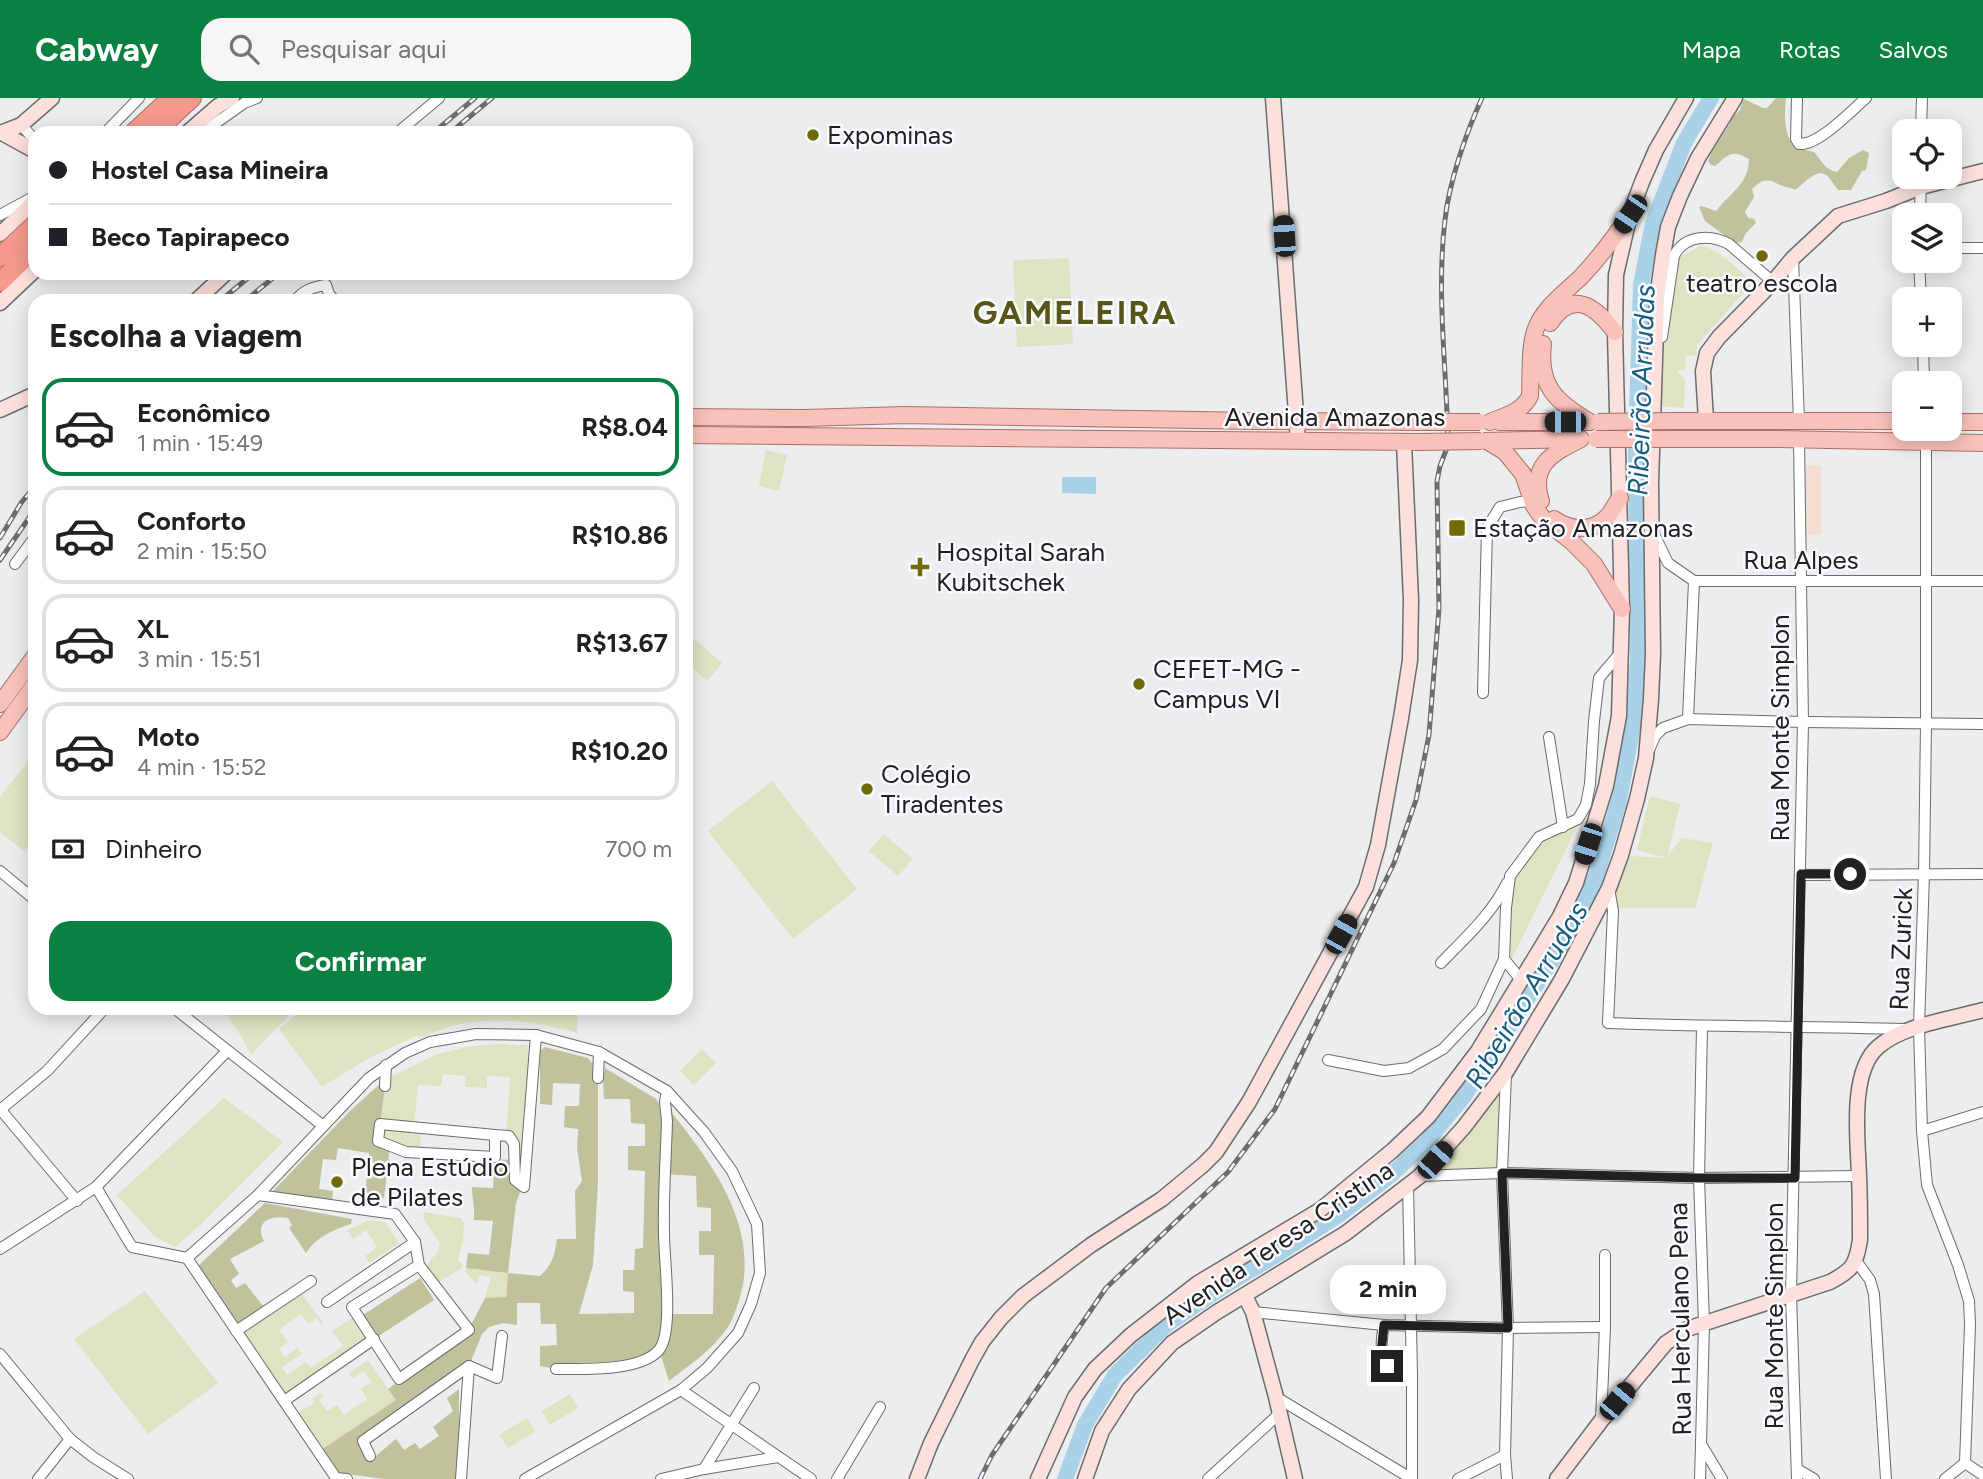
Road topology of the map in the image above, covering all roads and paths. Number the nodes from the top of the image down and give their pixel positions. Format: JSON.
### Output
{"nodes":[{"id":1,"x":52,"y":98,"type":"edge"},
{"id":2,"x":139,"y":98,"type":"edge"},
{"id":3,"x":171,"y":98,"type":"edge"},
{"id":4,"x":192,"y":98,"type":"edge"},
{"id":5,"x":232,"y":98,"type":"edge"},
{"id":6,"x":257,"y":98,"type":"edge"},
{"id":7,"x":1273,"y":98,"type":"edge"},
{"id":8,"x":1686,"y":98,"type":"edge"},
{"id":9,"x":1735,"y":98,"type":"edge"},
{"id":10,"x":1797,"y":98,"type":"edge"},
{"id":11,"x":1866,"y":98,"type":"edge"},
{"id":12,"x":1922,"y":98,"type":"edge"},
{"id":13,"x":438,"y":99,"type":"edge"},
{"id":14,"x":1922,"y":119,"type":"edge"},
{"id":15,"x":21,"y":125,"type":"junction"},
{"id":16,"x":112,"y":126,"type":"edge"},
{"id":17,"x":141,"y":126,"type":"edge"},
{"id":18,"x":162,"y":126,"type":"edge"},
{"id":19,"x":195,"y":126,"type":"edge"},
{"id":20,"x":212,"y":126,"type":"edge"},
{"id":21,"x":405,"y":126,"type":"edge"},
{"id":22,"x":1,"y":133,"type":"edge"},
{"id":23,"x":28,"y":137,"type":"edge"},
{"id":24,"x":28,"y":143,"type":"edge"},
{"id":25,"x":1983,"y":171,"type":"edge"},
{"id":26,"x":1962,"y":175,"type":"edge"},
{"id":27,"x":1908,"y":189,"type":"edge"},
{"id":28,"x":28,"y":201,"type":"edge"},
{"id":29,"x":28,"y":205,"type":"edge"},
{"id":30,"x":1630,"y":214,"type":"junction"},
{"id":31,"x":0,"y":215,"type":"edge"},
{"id":32,"x":28,"y":231,"type":"edge"},
{"id":33,"x":0,"y":234,"type":"edge"},
{"id":34,"x":1962,"y":248,"type":"edge"},
{"id":35,"x":1983,"y":248,"type":"edge"},
{"id":36,"x":28,"y":255,"type":"edge"},
{"id":37,"x":0,"y":257,"type":"edge"},
{"id":38,"x":1794,"y":258,"type":"junction"},
{"id":39,"x":28,"y":277,"type":"edge"},
{"id":40,"x":218,"y":280,"type":"edge"},
{"id":41,"x":0,"y":282,"type":"edge"},
{"id":42,"x":1773,"y":282,"type":"junction"},
{"id":43,"x":204,"y":294,"type":"edge"},
{"id":44,"x":302,"y":294,"type":"edge"},
{"id":45,"x":329,"y":294,"type":"edge"},
{"id":46,"x":0,"y":303,"type":"edge"},
{"id":47,"x":1615,"y":332,"type":"junction"},
{"id":48,"x":1656,"y":376,"type":"junction"},
{"id":49,"x":28,"y":397,"type":"edge"},
{"id":50,"x":0,"y":410,"type":"edge"},
{"id":51,"x":693,"y":417,"type":"edge"},
{"id":52,"x":1706,"y":420,"type":"junction"},
{"id":53,"x":1297,"y":421,"type":"junction"},
{"id":54,"x":1800,"y":421,"type":"junction"},
{"id":55,"x":1892,"y":421,"type":"edge"},
{"id":56,"x":1424,"y":422,"type":"junction"},
{"id":57,"x":1485,"y":422,"type":"junction"},
{"id":58,"x":1594,"y":422,"type":"junction"},
{"id":59,"x":1962,"y":422,"type":"edge"},
{"id":60,"x":1983,"y":422,"type":"edge"},
{"id":61,"x":693,"y":436,"type":"edge"},
{"id":62,"x":1892,"y":437,"type":"edge"},
{"id":63,"x":1589,"y":439,"type":"junction"},
{"id":64,"x":1799,"y":440,"type":"junction"},
{"id":65,"x":1962,"y":440,"type":"edge"},
{"id":66,"x":1298,"y":441,"type":"junction"},
{"id":67,"x":1483,"y":441,"type":"junction"},
{"id":68,"x":1926,"y":441,"type":"edge"},
{"id":69,"x":1411,"y":442,"type":"junction"},
{"id":70,"x":1983,"y":443,"type":"edge"},
{"id":71,"x":1620,"y":498,"type":"junction"},
{"id":72,"x":1533,"y":501,"type":"junction"},
{"id":73,"x":1651,"y":524,"type":"junction"},
{"id":74,"x":28,"y":546,"type":"edge"},
{"id":75,"x":15,"y":564,"type":"dead end"},
{"id":76,"x":1800,"y":580,"type":"junction"},
{"id":77,"x":1926,"y":580,"type":"junction"},
{"id":78,"x":1694,"y":581,"type":"junction"},
{"id":79,"x":1983,"y":581,"type":"edge"},
{"id":80,"x":1622,"y":609,"type":"junction"},
{"id":81,"x":1622,"y":650,"type":"junction"},
{"id":82,"x":28,"y":666,"type":"edge"},
{"id":83,"x":1483,"y":693,"type":"dead end"},
{"id":84,"x":28,"y":694,"type":"edge"},
{"id":85,"x":0,"y":704,"type":"edge"},
{"id":86,"x":1688,"y":719,"type":"junction"},
{"id":87,"x":1803,"y":722,"type":"junction"},
{"id":88,"x":1926,"y":724,"type":"junction"},
{"id":89,"x":1983,"y":724,"type":"edge"},
{"id":90,"x":0,"y":732,"type":"edge"},
{"id":91,"x":1549,"y":737,"type":"dead end"},
{"id":92,"x":1646,"y":758,"type":"junction"},
{"id":93,"x":1563,"y":827,"type":"junction"},
{"id":94,"x":0,"y":871,"type":"edge"},
{"id":95,"x":1801,"y":874,"type":"junction"},
{"id":96,"x":1924,"y":874,"type":"junction"},
{"id":97,"x":1983,"y":874,"type":"edge"},
{"id":98,"x":1510,"y":876,"type":"junction"},
{"id":99,"x":1609,"y":888,"type":"junction"},
{"id":100,"x":28,"y":894,"type":"edge"},
{"id":101,"x":1504,"y":959,"type":"junction"},
{"id":102,"x":1441,"y":962,"type":"dead end"},
{"id":103,"x":1521,"y":980,"type":"junction"},
{"id":104,"x":1983,"y":1010,"type":"edge"},
{"id":105,"x":98,"y":1015,"type":"edge"},
{"id":106,"x":183,"y":1015,"type":"edge"},
{"id":107,"x":1797,"y":1026,"type":"junction"},
{"id":108,"x":1702,"y":1027,"type":"junction"},
{"id":109,"x":1916,"y":1028,"type":"junction"},
{"id":110,"x":536,"y":1035,"type":"junction"},
{"id":111,"x":227,"y":1051,"type":"junction"},
{"id":112,"x":599,"y":1052,"type":"junction"},
{"id":113,"x":1328,"y":1060,"type":"dead end"},
{"id":114,"x":386,"y":1065,"type":"junction"},
{"id":115,"x":1506,"y":1072,"type":"junction"},
{"id":116,"x":598,"y":1079,"type":"dead end"},
{"id":117,"x":385,"y":1086,"type":"dead end"},
{"id":118,"x":667,"y":1091,"type":"junction"},
{"id":119,"x":0,"y":1109,"type":"edge"},
{"id":120,"x":1983,"y":1112,"type":"edge"},
{"id":121,"x":322,"y":1125,"type":"junction"},
{"id":122,"x":1922,"y":1131,"type":"junction"},
{"id":123,"x":495,"y":1135,"type":"junction"},
{"id":124,"x":1502,"y":1173,"type":"junction"},
{"id":125,"x":1859,"y":1176,"type":"junction"},
{"id":126,"x":1699,"y":1178,"type":"junction"},
{"id":127,"x":1795,"y":1178,"type":"junction"},
{"id":128,"x":1414,"y":1181,"type":"junction"},
{"id":129,"x":96,"y":1187,"type":"junction"},
{"id":130,"x":258,"y":1195,"type":"junction"},
{"id":131,"x":77,"y":1201,"type":"junction"},
{"id":132,"x":415,"y":1242,"type":"junction"},
{"id":133,"x":0,"y":1249,"type":"edge"},
{"id":134,"x":1605,"y":1255,"type":"dead end"},
{"id":135,"x":187,"y":1258,"type":"junction"},
{"id":136,"x":1857,"y":1262,"type":"junction"},
{"id":137,"x":419,"y":1265,"type":"junction"},
{"id":138,"x":311,"y":1281,"type":"dead end"},
{"id":139,"x":1791,"y":1295,"type":"junction"},
{"id":140,"x":1245,"y":1296,"type":"junction"},
{"id":141,"x":327,"y":1302,"type":"dead end"},
{"id":142,"x":1253,"y":1312,"type":"junction"},
{"id":143,"x":1704,"y":1323,"type":"junction"},
{"id":144,"x":1384,"y":1325,"type":"junction"},
{"id":145,"x":1411,"y":1325,"type":"junction"},
{"id":146,"x":1605,"y":1327,"type":"junction"},
{"id":147,"x":1508,"y":1328,"type":"junction"},
{"id":148,"x":236,"y":1331,"type":"junction"},
{"id":149,"x":502,"y":1336,"type":"dead end"},
{"id":150,"x":374,"y":1339,"type":"junction"},
{"id":151,"x":0,"y":1354,"type":"edge"},
{"id":152,"x":469,"y":1366,"type":"junction"},
{"id":153,"x":556,"y":1369,"type":"dead end"},
{"id":154,"x":1412,"y":1374,"type":"junction"},
{"id":155,"x":754,"y":1388,"type":"dead end"},
{"id":156,"x":681,"y":1390,"type":"junction"},
{"id":157,"x":1276,"y":1397,"type":"junction"},
{"id":158,"x":284,"y":1401,"type":"junction"},
{"id":159,"x":880,"y":1408,"type":"dead end"},
{"id":160,"x":1279,"y":1414,"type":"junction"},
{"id":161,"x":1601,"y":1421,"type":"junction"},
{"id":162,"x":731,"y":1424,"type":"junction"},
{"id":163,"x":70,"y":1439,"type":"junction"},
{"id":164,"x":1700,"y":1444,"type":"junction"},
{"id":165,"x":1505,"y":1455,"type":"junction"},
{"id":166,"x":370,"y":1456,"type":"dead end"},
{"id":167,"x":778,"y":1457,"type":"junction"},
{"id":168,"x":1965,"y":1463,"type":"junction"},
{"id":169,"x":704,"y":1469,"type":"junction"},
{"id":170,"x":1797,"y":1474,"type":"edge"},
{"id":171,"x":1983,"y":1475,"type":"edge"},
{"id":172,"x":38,"y":1479,"type":"edge"},
{"id":173,"x":128,"y":1479,"type":"edge"},
{"id":174,"x":347,"y":1479,"type":"edge"},
{"id":175,"x":461,"y":1479,"type":"edge"},
{"id":176,"x":525,"y":1479,"type":"edge"},
{"id":177,"x":661,"y":1479,"type":"edge"},
{"id":178,"x":811,"y":1479,"type":"edge"},
{"id":179,"x":837,"y":1479,"type":"edge"},
{"id":180,"x":918,"y":1479,"type":"edge"},
{"id":181,"x":1038,"y":1479,"type":"edge"},
{"id":182,"x":1085,"y":1479,"type":"edge"},
{"id":183,"x":1208,"y":1479,"type":"edge"},
{"id":184,"x":1295,"y":1479,"type":"edge"},
{"id":185,"x":1412,"y":1479,"type":"edge"},
{"id":186,"x":1458,"y":1479,"type":"edge"},
{"id":187,"x":1507,"y":1479,"type":"edge"},
{"id":188,"x":1557,"y":1479,"type":"edge"},
{"id":189,"x":1700,"y":1479,"type":"edge"},
{"id":190,"x":1722,"y":1479,"type":"edge"},
{"id":191,"x":1814,"y":1479,"type":"edge"},
{"id":192,"x":1886,"y":1479,"type":"edge"},
{"id":193,"x":1945,"y":1479,"type":"edge"}],
"edges":[{"from":1,"to":15,"type":"main road"},
{"from":2,"to":16,"type":"street"},
{"from":3,"to":17,"type":"highway"},
{"from":4,"to":18,"type":"highway"},
{"from":5,"to":19,"type":"main road"},
{"from":6,"to":20,"type":"street"},
{"from":7,"to":53,"type":"main road"},
{"from":8,"to":30,"type":"main road","name":"Avenida Teresa Cristina"},
{"from":9,"to":48,"type":"main road","name":"Avenida Teresa Cristina"},
{"from":10,"to":11,"type":"street"},
{"from":12,"to":14,"type":"street"},
{"from":13,"to":21,"type":"street"},
{"from":15,"to":22,"type":"main road"},
{"from":15,"to":23,"type":"street"},
{"from":22,"to":24,"type":"main road"},
{"from":25,"to":26,"type":"main road"},
{"from":27,"to":38,"type":"main road"},
{"from":28,"to":31,"type":"street"},
{"from":29,"to":33,"type":"main road"},
{"from":30,"to":47,"type":"main road","name":"Avenida Teresa Cristina"},
{"from":30,"to":57,"type":"main road"},
{"from":32,"to":37,"type":"highway"},
{"from":34,"to":35,"type":"street"},
{"from":36,"to":41,"type":"highway"},
{"from":38,"to":42,"type":"main road"},
{"from":38,"to":54,"type":"street"},
{"from":39,"to":46,"type":"main road"},
{"from":40,"to":43,"type":"main road"},
{"from":42,"to":48,"type":"street"},
{"from":42,"to":52,"type":"main road"},
{"from":44,"to":45,"type":"street"},
{"from":47,"to":58,"type":"main road"},
{"from":47,"to":71,"type":"main road","name":"Avenida Teresa Cristina"},
{"from":48,"to":73,"type":"main road","name":"Avenida Teresa Cristina"},
{"from":49,"to":50,"type":"main road"},
{"from":51,"to":53,"type":"main road","name":"Avenida Amazonas"},
{"from":52,"to":54,"type":"main road","name":"Avenida Amazonas"},
{"from":52,"to":58,"type":"main road","name":"Avenida Amazonas","bridge":true},
{"from":53,"to":56,"type":"main road","name":"Avenida Amazonas"},
{"from":53,"to":66,"type":"main road"},
{"from":54,"to":55,"type":"main road","name":"Avenida Amazonas"},
{"from":56,"to":57,"type":"main road","name":"Avenida Amazonas","bridge":true},
{"from":56,"to":69,"type":"main road"},
{"from":57,"to":58,"type":"main road","name":"Avenida Amazonas"},
{"from":59,"to":60,"type":"main road"},
{"from":61,"to":66,"type":"main road","name":"Avenida Amazonas"},
{"from":62,"to":64,"type":"main road","name":"Avenida Amazonas"},
{"from":63,"to":64,"type":"main road","name":"Avenida Amazonas","bridge":true},
{"from":63,"to":67,"type":"main road","name":"Avenida Amazonas"},
{"from":63,"to":71,"type":"main road"},
{"from":64,"to":76,"type":"street","name":"Rua Monte Simplon"},
{"from":65,"to":70,"type":"main road","name":"Avenida Amazonas"},
{"from":66,"to":69,"type":"main road","name":"Avenida Amazonas"},
{"from":67,"to":69,"type":"main road","name":"Avenida Amazonas","bridge":true},
{"from":67,"to":72,"type":"main road"},
{"from":68,"to":77,"type":"street","name":"Rua Zurick"},
{"from":69,"to":180,"type":"main road"},
{"from":71,"to":80,"type":"main road","name":"Avenida Teresa Cristina"},
{"from":72,"to":80,"type":"main road"},
{"from":72,"to":83,"type":"street"},
{"from":73,"to":78,"type":"street"},
{"from":73,"to":92,"type":"main road","name":"Avenida Teresa Cristina"},
{"from":74,"to":75,"type":"street"},
{"from":76,"to":77,"type":"street","name":"Rua Alpes"},
{"from":76,"to":78,"type":"street","name":"Rua Alpes"},
{"from":76,"to":87,"type":"street","name":"Rua Monte Simplon"},
{"from":77,"to":79,"type":"street","name":"Rua Alpes"},
{"from":77,"to":88,"type":"street","name":"Rua Zurick"},
{"from":78,"to":86,"type":"street"},
{"from":80,"to":81,"type":"main road","name":"Avenida Teresa Cristina"},
{"from":81,"to":93,"type":"street"},
{"from":81,"to":103,"type":"main road","name":"Avenida Teresa Cristina"},
{"from":82,"to":85,"type":"main road"},
{"from":84,"to":90,"type":"main road"},
{"from":86,"to":87,"type":"street"},
{"from":86,"to":92,"type":"street"},
{"from":87,"to":88,"type":"street"},
{"from":87,"to":95,"type":"street","name":"Rua Monte Simplon"},
{"from":88,"to":89,"type":"street"},
{"from":88,"to":96,"type":"street","name":"Rua Zurick"},
{"from":91,"to":93,"type":"street"},
{"from":92,"to":99,"type":"main road","name":"Avenida Teresa Cristina"},
{"from":93,"to":98,"type":"street"},
{"from":94,"to":100,"type":"street"},
{"from":95,"to":96,"type":"street"},
{"from":95,"to":107,"type":"street","name":"Rua Monte Simplon"},
{"from":96,"to":97,"type":"street"},
{"from":96,"to":109,"type":"street","name":"Rua Zurick"},
{"from":98,"to":101,"type":"street"},
{"from":98,"to":102,"type":"street"},
{"from":99,"to":108,"type":"street"},
{"from":99,"to":115,"type":"main road","name":"Avenida Teresa Cristina"},
{"from":101,"to":103,"type":"street"},
{"from":101,"to":113,"type":"street"},
{"from":103,"to":181,"type":"main road","name":"Avenida Teresa Cristina"},
{"from":104,"to":109,"type":"main road"},
{"from":105,"to":119,"type":"street"},
{"from":106,"to":111,"type":"street"},
{"from":107,"to":108,"type":"street"},
{"from":107,"to":109,"type":"street"},
{"from":107,"to":127,"type":"street","name":"Rua Monte Simplon"},
{"from":108,"to":126,"type":"street","name":"Rua Herculano Pena"},
{"from":109,"to":122,"type":"street","name":"Rua Zurick"},
{"from":109,"to":125,"type":"main road"},
{"from":110,"to":112,"type":"street"},
{"from":110,"to":114,"type":"street"},
{"from":110,"to":123,"type":"street"},
{"from":111,"to":121,"type":"street"},
{"from":111,"to":129,"type":"street"},
{"from":112,"to":116,"type":"street"},
{"from":112,"to":118,"type":"street"},
{"from":114,"to":117,"type":"street"},
{"from":114,"to":121,"type":"street"},
{"from":115,"to":124,"type":"street"},
{"from":115,"to":128,"type":"main road","name":"Avenida Teresa Cristina"},
{"from":118,"to":153,"type":"street"},
{"from":118,"to":156,"type":"street"},
{"from":119,"to":131,"type":"street"},
{"from":120,"to":122,"type":"street"},
{"from":121,"to":130,"type":"street"},
{"from":122,"to":168,"type":"street","name":"Rua Zurick"},
{"from":123,"to":123,"type":"street"},
{"from":124,"to":126,"type":"street"},
{"from":124,"to":128,"type":"street"},
{"from":124,"to":147,"type":"street"},
{"from":125,"to":127,"type":"street"},
{"from":125,"to":136,"type":"main road"},
{"from":126,"to":127,"type":"street"},
{"from":126,"to":143,"type":"street","name":"Rua Herculano Pena"},
{"from":127,"to":139,"type":"street","name":"Rua Monte Simplon"},
{"from":128,"to":140,"type":"main road","name":"Avenida Teresa Cristina"},
{"from":128,"to":145,"type":"street"},
{"from":129,"to":131,"type":"street"},
{"from":129,"to":135,"type":"street"},
{"from":130,"to":132,"type":"street"},
{"from":130,"to":135,"type":"street"},
{"from":131,"to":133,"type":"street"},
{"from":132,"to":137,"type":"street"},
{"from":132,"to":141,"type":"street"},
{"from":134,"to":146,"type":"street"},
{"from":135,"to":148,"type":"street"},
{"from":136,"to":139,"type":"main road"},
{"from":136,"to":192,"type":"street"},
{"from":137,"to":150,"type":"street"},
{"from":137,"to":150,"type":"street"},
{"from":138,"to":148,"type":"street"},
{"from":139,"to":143,"type":"main road"},
{"from":139,"to":170,"type":"street","name":"Rua Monte Simplon"},
{"from":140,"to":142,"type":"main road"},
{"from":140,"to":182,"type":"main road","name":"Avenida Teresa Cristina"},
{"from":142,"to":144,"type":"street"},
{"from":142,"to":157,"type":"main road"},
{"from":143,"to":161,"type":"main road"},
{"from":143,"to":164,"type":"street","name":"Rua Herculano Pena"},
{"from":144,"to":145,"type":"street"},
{"from":144,"to":154,"type":"street"},
{"from":145,"to":147,"type":"street"},
{"from":145,"to":154,"type":"street"},
{"from":146,"to":147,"type":"street"},
{"from":146,"to":161,"type":"street"},
{"from":147,"to":165,"type":"street"},
{"from":148,"to":158,"type":"street"},
{"from":149,"to":152,"type":"street"},
{"from":150,"to":158,"type":"street"},
{"from":151,"to":163,"type":"street"},
{"from":152,"to":166,"type":"street"},
{"from":152,"to":175,"type":"street"},
{"from":154,"to":185,"type":"street"},
{"from":155,"to":162,"type":"street"},
{"from":156,"to":162,"type":"street"},
{"from":156,"to":176,"type":"street"},
{"from":157,"to":160,"type":"main road"},
{"from":157,"to":185,"type":"street"},
{"from":158,"to":174,"type":"street"},
{"from":159,"to":179,"type":"street"},
{"from":160,"to":183,"type":"street"},
{"from":160,"to":184,"type":"main road"},
{"from":161,"to":188,"type":"main road"},
{"from":162,"to":167,"type":"street"},
{"from":162,"to":169,"type":"street"},
{"from":163,"to":172,"type":"street"},
{"from":163,"to":173,"type":"street"},
{"from":164,"to":189,"type":"street"},
{"from":164,"to":190,"type":"street","name":"Rua Herculano Pena"},
{"from":165,"to":186,"type":"street"},
{"from":165,"to":187,"type":"street"},
{"from":167,"to":169,"type":"street"},
{"from":167,"to":178,"type":"street"},
{"from":168,"to":171,"type":"street"},
{"from":168,"to":193,"type":"street"},
{"from":169,"to":177,"type":"street"},
{"from":170,"to":191,"type":"street"}]}
